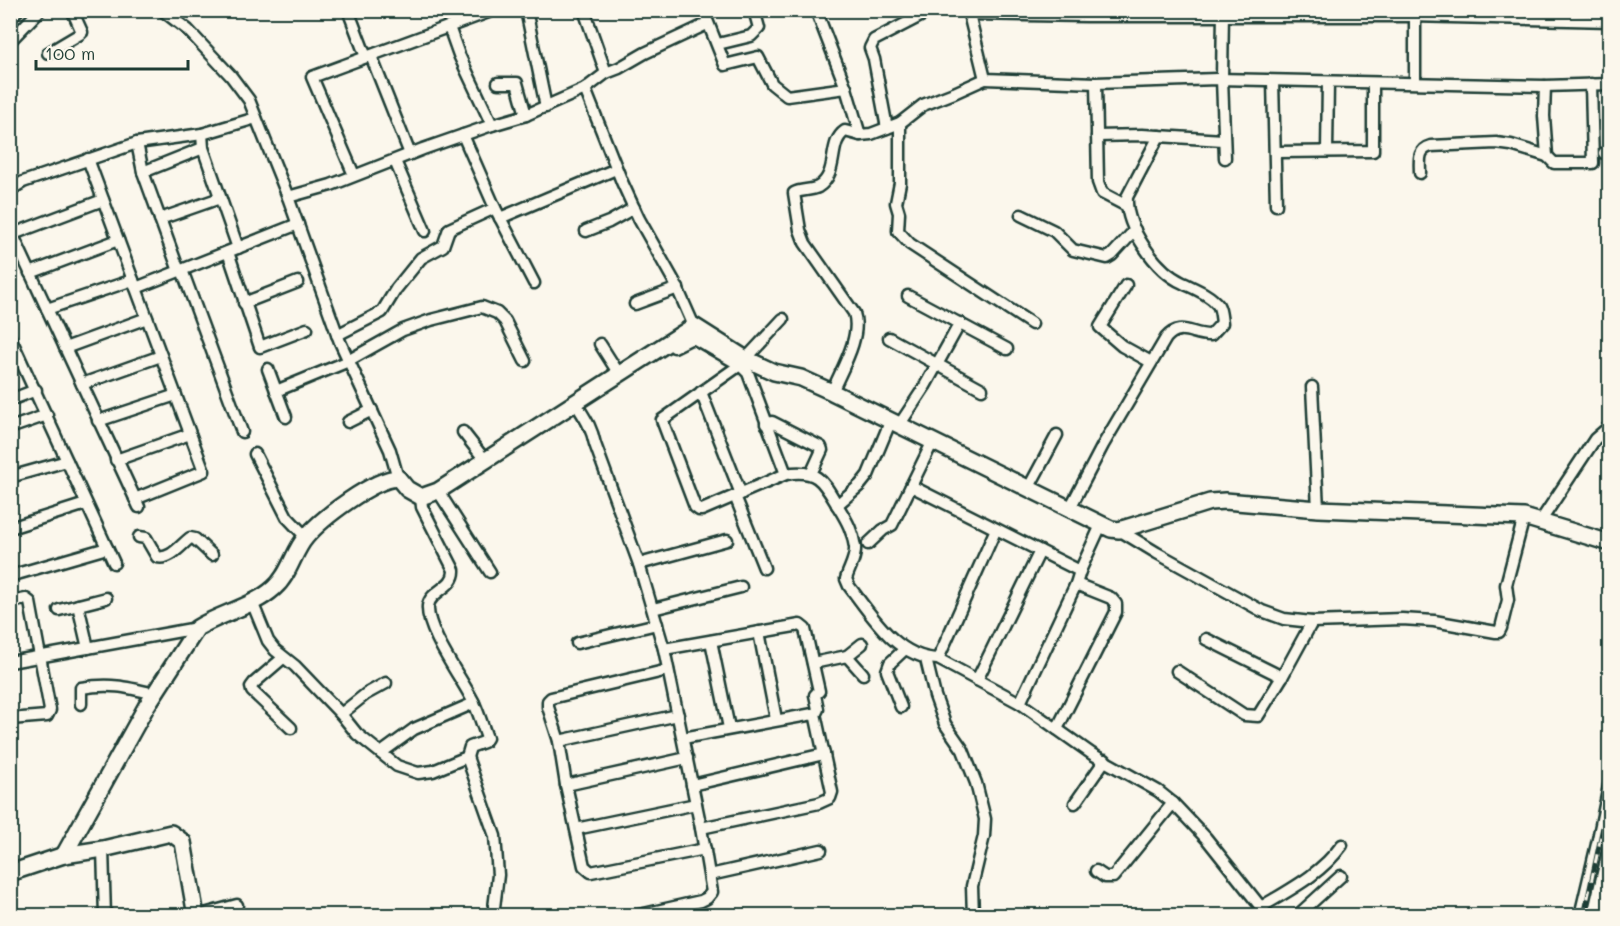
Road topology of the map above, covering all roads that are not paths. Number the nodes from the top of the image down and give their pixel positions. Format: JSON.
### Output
{"nodes":[{"id":1,"x":18,"y":10,"type":"edge"},
{"id":2,"x":72,"y":10,"type":"edge"},
{"id":3,"x":162,"y":10,"type":"edge"},
{"id":4,"x":348,"y":10,"type":"edge"},
{"id":5,"x":494,"y":10,"type":"edge"},
{"id":6,"x":526,"y":10,"type":"edge"},
{"id":7,"x":703,"y":10,"type":"edge"},
{"id":8,"x":754,"y":10,"type":"edge"},
{"id":9,"x":816,"y":10,"type":"edge"},
{"id":10,"x":933,"y":10,"type":"edge"},
{"id":11,"x":39,"y":11,"type":"edge"},
{"id":12,"x":585,"y":11,"type":"edge"},
{"id":13,"x":968,"y":12,"type":"edge"},
{"id":14,"x":480,"y":13,"type":"edge"},
{"id":15,"x":1223,"y":13,"type":"edge"},
{"id":16,"x":1414,"y":14,"type":"edge"},
{"id":17,"x":10,"y":17,"type":"edge"},
{"id":18,"x":1610,"y":21,"type":"edge"},
{"id":19,"x":707,"y":24,"type":"junction"},
{"id":20,"x":449,"y":27,"type":"junction"},
{"id":21,"x":10,"y":41,"type":"edge"},
{"id":22,"x":718,"y":44,"type":"junction"},
{"id":23,"x":48,"y":53,"type":"dead end"},
{"id":24,"x":368,"y":57,"type":"junction"},
{"id":25,"x":606,"y":73,"type":"junction"},
{"id":26,"x":985,"y":79,"type":"junction"},
{"id":27,"x":1222,"y":79,"type":"junction"},
{"id":28,"x":1273,"y":81,"type":"junction"},
{"id":29,"x":1328,"y":82,"type":"junction"},
{"id":30,"x":1373,"y":82,"type":"junction"},
{"id":31,"x":1415,"y":82,"type":"junction"},
{"id":32,"x":498,"y":83,"type":"dead end"},
{"id":33,"x":1096,"y":83,"type":"junction"},
{"id":34,"x":1591,"y":84,"type":"junction"},
{"id":35,"x":1610,"y":84,"type":"edge"},
{"id":36,"x":1545,"y":86,"type":"junction"},
{"id":37,"x":846,"y":88,"type":"junction"},
{"id":38,"x":585,"y":90,"type":"junction"},
{"id":39,"x":546,"y":107,"type":"junction"},
{"id":40,"x":526,"y":115,"type":"junction"},
{"id":41,"x":256,"y":118,"type":"junction"},
{"id":42,"x":900,"y":123,"type":"junction"},
{"id":43,"x":492,"y":125,"type":"junction"},
{"id":44,"x":887,"y":128,"type":"junction"},
{"id":45,"x":202,"y":134,"type":"junction"},
{"id":46,"x":463,"y":135,"type":"junction"},
{"id":47,"x":860,"y":135,"type":"junction"},
{"id":48,"x":1097,"y":136,"type":"junction"},
{"id":49,"x":1159,"y":136,"type":"junction"},
{"id":50,"x":1223,"y":140,"type":"junction"},
{"id":51,"x":137,"y":143,"type":"junction"},
{"id":52,"x":203,"y":148,"type":"junction"},
{"id":53,"x":1327,"y":151,"type":"junction"},
{"id":54,"x":1276,"y":152,"type":"junction"},
{"id":55,"x":410,"y":154,"type":"junction"},
{"id":56,"x":1547,"y":156,"type":"junction"},
{"id":57,"x":1225,"y":158,"type":"dead end"},
{"id":58,"x":88,"y":159,"type":"junction"},
{"id":59,"x":394,"y":161,"type":"junction"},
{"id":60,"x":616,"y":169,"type":"junction"},
{"id":61,"x":143,"y":172,"type":"junction"},
{"id":62,"x":1420,"y":173,"type":"dead end"},
{"id":63,"x":354,"y":175,"type":"junction"},
{"id":64,"x":10,"y":190,"type":"edge"},
{"id":65,"x":288,"y":196,"type":"junction"},
{"id":66,"x":220,"y":198,"type":"junction"},
{"id":67,"x":103,"y":200,"type":"junction"},
{"id":68,"x":1276,"y":205,"type":"dead end"},
{"id":69,"x":1126,"y":206,"type":"junction"},
{"id":70,"x":634,"y":208,"type":"junction"},
{"id":71,"x":498,"y":213,"type":"junction"},
{"id":72,"x":1021,"y":215,"type":"dead end"},
{"id":73,"x":160,"y":219,"type":"junction"},
{"id":74,"x":298,"y":224,"type":"junction"},
{"id":75,"x":1135,"y":230,"type":"junction"},
{"id":76,"x":425,"y":231,"type":"dead end"},
{"id":77,"x":586,"y":231,"type":"dead end"},
{"id":78,"x":12,"y":232,"type":"edge"},
{"id":79,"x":118,"y":240,"type":"junction"},
{"id":80,"x":233,"y":250,"type":"junction"},
{"id":81,"x":181,"y":270,"type":"junction"},
{"id":82,"x":30,"y":273,"type":"junction"},
{"id":83,"x":298,"y":282,"type":"dead end"},
{"id":84,"x":135,"y":284,"type":"junction"},
{"id":85,"x":534,"y":284,"type":"dead end"},
{"id":86,"x":1126,"y":285,"type":"dead end"},
{"id":87,"x":678,"y":288,"type":"junction"},
{"id":88,"x":908,"y":296,"type":"dead end"},
{"id":89,"x":244,"y":303,"type":"junction"},
{"id":90,"x":635,"y":304,"type":"dead end"},
{"id":91,"x":47,"y":309,"type":"junction"},
{"id":92,"x":147,"y":318,"type":"junction"},
{"id":93,"x":783,"y":319,"type":"dead end"},
{"id":94,"x":960,"y":323,"type":"junction"},
{"id":95,"x":1032,"y":324,"type":"dead end"},
{"id":96,"x":694,"y":326,"type":"junction"},
{"id":97,"x":307,"y":328,"type":"dead end"},
{"id":98,"x":337,"y":335,"type":"junction"},
{"id":99,"x":889,"y":338,"type":"dead end"},
{"id":100,"x":11,"y":341,"type":"edge"},
{"id":101,"x":600,"y":344,"type":"dead end"},
{"id":102,"x":65,"y":348,"type":"junction"},
{"id":103,"x":1006,"y":349,"type":"dead end"},
{"id":104,"x":161,"y":356,"type":"junction"},
{"id":105,"x":348,"y":361,"type":"junction"},
{"id":106,"x":525,"y":361,"type":"dead end"},
{"id":107,"x":743,"y":362,"type":"junction"},
{"id":108,"x":1151,"y":362,"type":"junction"},
{"id":109,"x":937,"y":364,"type":"junction"},
{"id":110,"x":268,"y":369,"type":"dead end"},
{"id":111,"x":619,"y":374,"type":"junction"},
{"id":112,"x":82,"y":384,"type":"junction"},
{"id":113,"x":1312,"y":387,"type":"dead end"},
{"id":114,"x":982,"y":388,"type":"dead end"},
{"id":115,"x":36,"y":390,"type":"junction"},
{"id":116,"x":606,"y":390,"type":"dead end"},
{"id":117,"x":276,"y":391,"type":"junction"},
{"id":118,"x":701,"y":392,"type":"junction"},
{"id":119,"x":832,"y":392,"type":"junction"},
{"id":120,"x":176,"y":395,"type":"junction"},
{"id":121,"x":10,"y":400,"type":"edge"},
{"id":122,"x":578,"y":407,"type":"junction"},
{"id":123,"x":372,"y":410,"type":"junction"},
{"id":124,"x":47,"y":415,"type":"junction"},
{"id":125,"x":286,"y":417,"type":"dead end"},
{"id":126,"x":99,"y":421,"type":"junction"},
{"id":127,"x":348,"y":422,"type":"dead end"},
{"id":128,"x":896,"y":422,"type":"junction"},
{"id":129,"x":766,"y":424,"type":"junction"},
{"id":130,"x":1610,"y":426,"type":"edge"},
{"id":131,"x":10,"y":428,"type":"edge"},
{"id":132,"x":242,"y":432,"type":"dead end"},
{"id":133,"x":463,"y":432,"type":"dead end"},
{"id":134,"x":190,"y":434,"type":"junction"},
{"id":135,"x":1057,"y":435,"type":"dead end"},
{"id":136,"x":933,"y":441,"type":"junction"},
{"id":137,"x":255,"y":454,"type":"dead end"},
{"id":138,"x":116,"y":460,"type":"junction"},
{"id":139,"x":485,"y":460,"type":"junction"},
{"id":140,"x":67,"y":461,"type":"junction"},
{"id":141,"x":786,"y":474,"type":"junction"},
{"id":142,"x":811,"y":474,"type":"junction"},
{"id":143,"x":10,"y":477,"type":"edge"},
{"id":144,"x":398,"y":478,"type":"junction"},
{"id":145,"x":911,"y":486,"type":"junction"},
{"id":146,"x":1029,"y":488,"type":"junction"},
{"id":147,"x":438,"y":491,"type":"junction"},
{"id":148,"x":738,"y":495,"type":"junction"},
{"id":149,"x":421,"y":497,"type":"junction"},
{"id":150,"x":86,"y":504,"type":"junction"},
{"id":151,"x":837,"y":505,"type":"junction"},
{"id":152,"x":1070,"y":508,"type":"junction"},
{"id":153,"x":1318,"y":509,"type":"junction"},
{"id":154,"x":1524,"y":518,"type":"junction"},
{"id":155,"x":1539,"y":522,"type":"junction"},
{"id":156,"x":1101,"y":525,"type":"junction"},
{"id":157,"x":10,"y":528,"type":"edge"},
{"id":158,"x":996,"y":529,"type":"junction"},
{"id":159,"x":1119,"y":530,"type":"junction"},
{"id":160,"x":139,"y":537,"type":"dead end"},
{"id":161,"x":306,"y":537,"type":"junction"},
{"id":162,"x":727,"y":540,"type":"dead end"},
{"id":163,"x":1610,"y":543,"type":"edge"},
{"id":164,"x":868,"y":544,"type":"dead end"},
{"id":165,"x":107,"y":548,"type":"junction"},
{"id":166,"x":1040,"y":551,"type":"junction"},
{"id":167,"x":212,"y":555,"type":"dead end"},
{"id":168,"x":114,"y":563,"type":"dead end"},
{"id":169,"x":639,"y":564,"type":"junction"},
{"id":170,"x":764,"y":568,"type":"dead end"},
{"id":171,"x":1080,"y":571,"type":"junction"},
{"id":172,"x":490,"y":572,"type":"dead end"},
{"id":173,"x":10,"y":576,"type":"edge"},
{"id":174,"x":1076,"y":584,"type":"junction"},
{"id":175,"x":741,"y":587,"type":"dead end"},
{"id":176,"x":106,"y":598,"type":"dead end"},
{"id":177,"x":10,"y":602,"type":"edge"},
{"id":178,"x":252,"y":602,"type":"junction"},
{"id":179,"x":78,"y":605,"type":"junction"},
{"id":180,"x":653,"y":609,"type":"junction"},
{"id":181,"x":59,"y":610,"type":"dead end"},
{"id":182,"x":1312,"y":622,"type":"junction"},
{"id":183,"x":657,"y":624,"type":"junction"},
{"id":184,"x":196,"y":628,"type":"junction"},
{"id":185,"x":759,"y":632,"type":"junction"},
{"id":186,"x":1206,"y":639,"type":"dead end"},
{"id":187,"x":711,"y":641,"type":"junction"},
{"id":188,"x":577,"y":643,"type":"dead end"},
{"id":189,"x":862,"y":644,"type":"dead end"},
{"id":190,"x":88,"y":648,"type":"junction"},
{"id":191,"x":664,"y":649,"type":"junction"},
{"id":192,"x":905,"y":649,"type":"junction"},
{"id":193,"x":848,"y":656,"type":"junction"},
{"id":194,"x":40,"y":657,"type":"junction"},
{"id":195,"x":284,"y":658,"type":"junction"},
{"id":196,"x":926,"y":659,"type":"junction"},
{"id":197,"x":938,"y":659,"type":"junction"},
{"id":198,"x":10,"y":662,"type":"edge"},
{"id":199,"x":813,"y":663,"type":"junction"},
{"id":200,"x":668,"y":670,"type":"junction"},
{"id":201,"x":1177,"y":671,"type":"dead end"},
{"id":202,"x":863,"y":674,"type":"dead end"},
{"id":203,"x":1282,"y":677,"type":"junction"},
{"id":204,"x":977,"y":680,"type":"junction"},
{"id":205,"x":386,"y":683,"type":"dead end"},
{"id":206,"x":155,"y":694,"type":"junction"},
{"id":207,"x":1020,"y":703,"type":"junction"},
{"id":208,"x":81,"y":704,"type":"dead end"},
{"id":209,"x":474,"y":704,"type":"junction"},
{"id":210,"x":901,"y":707,"type":"dead end"},
{"id":211,"x":341,"y":714,"type":"junction"},
{"id":212,"x":678,"y":715,"type":"junction"},
{"id":213,"x":815,"y":715,"type":"junction"},
{"id":214,"x":10,"y":719,"type":"edge"},
{"id":215,"x":776,"y":719,"type":"junction"},
{"id":216,"x":291,"y":728,"type":"dead end"},
{"id":217,"x":729,"y":728,"type":"junction"},
{"id":218,"x":1057,"y":729,"type":"junction"},
{"id":219,"x":683,"y":738,"type":"junction"},
{"id":220,"x":559,"y":741,"type":"junction"},
{"id":221,"x":381,"y":753,"type":"junction"},
{"id":222,"x":824,"y":754,"type":"junction"},
{"id":223,"x":467,"y":757,"type":"junction"},
{"id":224,"x":687,"y":758,"type":"junction"},
{"id":225,"x":1105,"y":760,"type":"junction"},
{"id":226,"x":1610,"y":781,"type":"edge"},
{"id":227,"x":566,"y":785,"type":"junction"},
{"id":228,"x":692,"y":785,"type":"junction"},
{"id":229,"x":1173,"y":802,"type":"junction"},
{"id":230,"x":1075,"y":803,"type":"dead end"},
{"id":231,"x":696,"y":804,"type":"junction"},
{"id":232,"x":701,"y":828,"type":"junction"},
{"id":233,"x":576,"y":829,"type":"junction"},
{"id":234,"x":1342,"y":846,"type":"dead end"},
{"id":235,"x":103,"y":849,"type":"junction"},
{"id":236,"x":705,"y":849,"type":"junction"},
{"id":237,"x":821,"y":850,"type":"dead end"},
{"id":238,"x":64,"y":855,"type":"junction"},
{"id":239,"x":1096,"y":871,"type":"dead end"},
{"id":240,"x":10,"y":873,"type":"edge"},
{"id":241,"x":710,"y":875,"type":"junction"},
{"id":242,"x":1341,"y":876,"type":"dead end"},
{"id":243,"x":237,"y":905,"type":"dead end"},
{"id":244,"x":1264,"y":911,"type":"edge"},
{"id":245,"x":105,"y":915,"type":"edge"},
{"id":246,"x":196,"y":915,"type":"edge"},
{"id":247,"x":493,"y":915,"type":"edge"},
{"id":248,"x":635,"y":915,"type":"edge"},
{"id":249,"x":974,"y":915,"type":"edge"},
{"id":250,"x":1297,"y":915,"type":"edge"},
{"id":251,"x":1580,"y":915,"type":"edge"}],
"edges":[{"from":1,"to":17,"type":"street"},
{"from":2,"to":23,"type":"street"},
{"from":3,"to":41,"type":"street"},
{"from":4,"to":24,"type":"street"},
{"from":5,"to":14,"type":"street"},
{"from":6,"to":39,"type":"street"},
{"from":7,"to":19,"type":"street"},
{"from":8,"to":22,"type":"street"},
{"from":9,"to":37,"type":"street"},
{"from":10,"to":44,"type":"street"},
{"from":11,"to":21,"type":"street"},
{"from":12,"to":25,"type":"street"},
{"from":13,"to":15,"type":"street"},
{"from":13,"to":26,"type":"street"},
{"from":14,"to":20,"type":"street"},
{"from":15,"to":16,"type":"street"},
{"from":15,"to":27,"type":"street"},
{"from":16,"to":18,"type":"street"},
{"from":16,"to":31,"type":"street"},
{"from":19,"to":22,"type":"street"},
{"from":19,"to":25,"type":"street"},
{"from":20,"to":24,"type":"street"},
{"from":20,"to":43,"type":"street"},
{"from":22,"to":37,"type":"street"},
{"from":24,"to":55,"type":"street"},
{"from":24,"to":63,"type":"street"},
{"from":25,"to":38,"type":"street"},
{"from":26,"to":33,"type":"street"},
{"from":26,"to":42,"type":"street"},
{"from":27,"to":28,"type":"street"},
{"from":27,"to":33,"type":"street"},
{"from":27,"to":50,"type":"street"},
{"from":28,"to":29,"type":"street"},
{"from":28,"to":54,"type":"street"},
{"from":29,"to":30,"type":"street"},
{"from":29,"to":53,"type":"street"},
{"from":30,"to":31,"type":"street"},
{"from":30,"to":53,"type":"street"},
{"from":31,"to":36,"type":"street"},
{"from":32,"to":40,"type":"street"},
{"from":33,"to":48,"type":"street"},
{"from":34,"to":35,"type":"street"},
{"from":34,"to":36,"type":"street"},
{"from":34,"to":56,"type":"street"},
{"from":36,"to":56,"type":"street"},
{"from":37,"to":47,"type":"street"},
{"from":38,"to":39,"type":"street"},
{"from":38,"to":60,"type":"street"},
{"from":39,"to":40,"type":"street"},
{"from":40,"to":43,"type":"street"},
{"from":41,"to":45,"type":"street"},
{"from":41,"to":65,"type":"street"},
{"from":42,"to":44,"type":"street"},
{"from":42,"to":95,"type":"street"},
{"from":43,"to":46,"type":"street"},
{"from":44,"to":47,"type":"street"},
{"from":45,"to":51,"type":"street"},
{"from":45,"to":52,"type":"street"},
{"from":46,"to":55,"type":"street"},
{"from":46,"to":71,"type":"street"},
{"from":47,"to":119,"type":"street"},
{"from":48,"to":49,"type":"street"},
{"from":48,"to":69,"type":"street"},
{"from":49,"to":50,"type":"street"},
{"from":49,"to":69,"type":"street"},
{"from":50,"to":57,"type":"street"},
{"from":51,"to":58,"type":"street"},
{"from":51,"to":61,"type":"street"},
{"from":52,"to":61,"type":"street"},
{"from":52,"to":66,"type":"street"},
{"from":53,"to":54,"type":"street"},
{"from":54,"to":68,"type":"street"},
{"from":55,"to":59,"type":"street"},
{"from":56,"to":62,"type":"street"},
{"from":58,"to":64,"type":"street"},
{"from":58,"to":67,"type":"street"},
{"from":59,"to":63,"type":"street"},
{"from":59,"to":76,"type":"street"},
{"from":60,"to":70,"type":"street"},
{"from":60,"to":71,"type":"street"},
{"from":61,"to":73,"type":"street"},
{"from":63,"to":65,"type":"street"},
{"from":65,"to":74,"type":"street"},
{"from":66,"to":73,"type":"street"},
{"from":66,"to":80,"type":"street"},
{"from":67,"to":78,"type":"street"},
{"from":67,"to":79,"type":"street"},
{"from":69,"to":75,"type":"street"},
{"from":70,"to":77,"type":"street"},
{"from":70,"to":87,"type":"street"},
{"from":71,"to":85,"type":"street"},
{"from":71,"to":98,"type":"street"},
{"from":72,"to":75,"type":"street"},
{"from":73,"to":81,"type":"street"},
{"from":74,"to":80,"type":"street"},
{"from":74,"to":98,"type":"street"},
{"from":75,"to":108,"type":"street"},
{"from":78,"to":82,"type":"street"},
{"from":79,"to":82,"type":"street"},
{"from":79,"to":84,"type":"street"},
{"from":80,"to":81,"type":"street"},
{"from":80,"to":89,"type":"street"},
{"from":81,"to":84,"type":"street"},
{"from":81,"to":132,"type":"street"},
{"from":82,"to":91,"type":"street"},
{"from":83,"to":89,"type":"street"},
{"from":84,"to":91,"type":"street"},
{"from":84,"to":92,"type":"street"},
{"from":86,"to":108,"type":"street"},
{"from":87,"to":90,"type":"street"},
{"from":87,"to":96,"type":"street"},
{"from":88,"to":94,"type":"street"},
{"from":89,"to":97,"type":"street"},
{"from":91,"to":102,"type":"street"},
{"from":92,"to":102,"type":"street"},
{"from":92,"to":104,"type":"street"},
{"from":93,"to":107,"type":"street"},
{"from":94,"to":103,"type":"street"},
{"from":94,"to":109,"type":"street"},
{"from":96,"to":107,"type":"street"},
{"from":96,"to":111,"type":"street"},
{"from":98,"to":105,"type":"street"},
{"from":99,"to":109,"type":"street"},
{"from":100,"to":115,"type":"street"},
{"from":101,"to":111,"type":"street"},
{"from":102,"to":112,"type":"street"},
{"from":104,"to":112,"type":"street"},
{"from":104,"to":120,"type":"street"},
{"from":105,"to":106,"type":"street"},
{"from":105,"to":117,"type":"street"},
{"from":105,"to":123,"type":"street"},
{"from":107,"to":116,"type":"street"},
{"from":107,"to":118,"type":"street"},
{"from":107,"to":119,"type":"street"},
{"from":107,"to":129,"type":"street"},
{"from":108,"to":152,"type":"street"},
{"from":109,"to":114,"type":"street"},
{"from":109,"to":128,"type":"street"},
{"from":110,"to":117,"type":"street"},
{"from":111,"to":122,"type":"street"},
{"from":112,"to":126,"type":"street"},
{"from":113,"to":153,"type":"street"},
{"from":115,"to":121,"type":"street"},
{"from":115,"to":124,"type":"street"},
{"from":117,"to":125,"type":"street"},
{"from":118,"to":148,"type":"street"},
{"from":118,"to":148,"type":"street"},
{"from":119,"to":128,"type":"street"},
{"from":120,"to":126,"type":"street"},
{"from":120,"to":134,"type":"street"},
{"from":122,"to":139,"type":"street"},
{"from":122,"to":169,"type":"street"},
{"from":123,"to":127,"type":"street"},
{"from":123,"to":144,"type":"street"},
{"from":124,"to":131,"type":"street"},
{"from":124,"to":140,"type":"street"},
{"from":126,"to":138,"type":"street"},
{"from":128,"to":136,"type":"street"},
{"from":128,"to":151,"type":"street"},
{"from":129,"to":141,"type":"street"},
{"from":129,"to":142,"type":"street"},
{"from":130,"to":155,"type":"street"},
{"from":133,"to":139,"type":"street"},
{"from":134,"to":138,"type":"street"},
{"from":134,"to":138,"type":"street"},
{"from":135,"to":146,"type":"street"},
{"from":136,"to":145,"type":"street"},
{"from":136,"to":146,"type":"street"},
{"from":137,"to":161,"type":"street"},
{"from":139,"to":147,"type":"street"},
{"from":140,"to":143,"type":"street"},
{"from":140,"to":150,"type":"street"},
{"from":141,"to":142,"type":"street"},
{"from":141,"to":148,"type":"street"},
{"from":142,"to":151,"type":"street"},
{"from":144,"to":149,"type":"street"},
{"from":144,"to":161,"type":"street"},
{"from":145,"to":158,"type":"street"},
{"from":145,"to":164,"type":"street"},
{"from":146,"to":152,"type":"street"},
{"from":147,"to":149,"type":"street"},
{"from":147,"to":172,"type":"street"},
{"from":148,"to":170,"type":"street"},
{"from":149,"to":209,"type":"street"},
{"from":150,"to":157,"type":"street"},
{"from":150,"to":165,"type":"street"},
{"from":151,"to":192,"type":"street"},
{"from":152,"to":156,"type":"street"},
{"from":153,"to":154,"type":"street"},
{"from":153,"to":159,"type":"street"},
{"from":154,"to":155,"type":"street"},
{"from":154,"to":182,"type":"street"},
{"from":155,"to":163,"type":"street"},
{"from":156,"to":159,"type":"street"},
{"from":156,"to":171,"type":"street"},
{"from":158,"to":166,"type":"street"},
{"from":158,"to":197,"type":"street"},
{"from":159,"to":182,"type":"street"},
{"from":160,"to":167,"type":"street"},
{"from":161,"to":178,"type":"street"},
{"from":162,"to":169,"type":"street"},
{"from":165,"to":168,"type":"street"},
{"from":165,"to":173,"type":"street"},
{"from":166,"to":171,"type":"street"},
{"from":166,"to":204,"type":"street"},
{"from":169,"to":180,"type":"street"},
{"from":171,"to":174,"type":"street"},
{"from":174,"to":207,"type":"street"},
{"from":174,"to":218,"type":"street"},
{"from":175,"to":180,"type":"street"},
{"from":176,"to":179,"type":"street"},
{"from":177,"to":194,"type":"street"},
{"from":178,"to":184,"type":"street"},
{"from":178,"to":195,"type":"street"},
{"from":179,"to":181,"type":"street"},
{"from":179,"to":190,"type":"street"},
{"from":180,"to":183,"type":"street"},
{"from":182,"to":203,"type":"street"},
{"from":183,"to":188,"type":"street"},
{"from":183,"to":191,"type":"street"},
{"from":184,"to":190,"type":"street"},
{"from":184,"to":206,"type":"street"},
{"from":185,"to":187,"type":"street"},
{"from":185,"to":199,"type":"street"},
{"from":185,"to":215,"type":"street"},
{"from":186,"to":203,"type":"street"},
{"from":187,"to":191,"type":"street"},
{"from":187,"to":217,"type":"street"},
{"from":189,"to":193,"type":"street"},
{"from":190,"to":194,"type":"street"},
{"from":191,"to":200,"type":"street"},
{"from":192,"to":196,"type":"street"},
{"from":192,"to":210,"type":"street"},
{"from":193,"to":199,"type":"street"},
{"from":193,"to":202,"type":"street"},
{"from":194,"to":198,"type":"street"},
{"from":194,"to":214,"type":"street"},
{"from":195,"to":211,"type":"street"},
{"from":195,"to":216,"type":"street"},
{"from":196,"to":197,"type":"street"},
{"from":196,"to":249,"type":"street"},
{"from":197,"to":204,"type":"street"},
{"from":199,"to":213,"type":"street"},
{"from":200,"to":212,"type":"street"},
{"from":200,"to":220,"type":"street"},
{"from":201,"to":203,"type":"street"},
{"from":204,"to":207,"type":"street"},
{"from":205,"to":211,"type":"street"},
{"from":206,"to":208,"type":"street"},
{"from":206,"to":238,"type":"street"},
{"from":207,"to":218,"type":"street"},
{"from":209,"to":221,"type":"street"},
{"from":209,"to":223,"type":"street"},
{"from":211,"to":221,"type":"street"},
{"from":212,"to":219,"type":"street"},
{"from":212,"to":220,"type":"street"},
{"from":213,"to":215,"type":"street"},
{"from":213,"to":222,"type":"street"},
{"from":215,"to":217,"type":"street"},
{"from":217,"to":219,"type":"street"},
{"from":218,"to":225,"type":"street"},
{"from":219,"to":224,"type":"street"},
{"from":220,"to":227,"type":"street"},
{"from":221,"to":223,"type":"street"},
{"from":222,"to":228,"type":"street"},
{"from":222,"to":232,"type":"street"},
{"from":223,"to":247,"type":"street"},
{"from":224,"to":227,"type":"street"},
{"from":224,"to":228,"type":"street"},
{"from":225,"to":229,"type":"street"},
{"from":225,"to":230,"type":"street"},
{"from":226,"to":251,"type":"street"},
{"from":227,"to":233,"type":"street"},
{"from":228,"to":231,"type":"street"},
{"from":229,"to":239,"type":"street"},
{"from":229,"to":244,"type":"street"},
{"from":231,"to":232,"type":"street"},
{"from":231,"to":233,"type":"street"},
{"from":232,"to":236,"type":"street"},
{"from":233,"to":236,"type":"street"},
{"from":234,"to":244,"type":"street"},
{"from":235,"to":238,"type":"street"},
{"from":235,"to":245,"type":"street"},
{"from":235,"to":246,"type":"street"},
{"from":236,"to":241,"type":"street"},
{"from":237,"to":241,"type":"street"},
{"from":238,"to":240,"type":"street"},
{"from":241,"to":248,"type":"street"},
{"from":242,"to":250,"type":"street"},
{"from":243,"to":246,"type":"street"}]}
